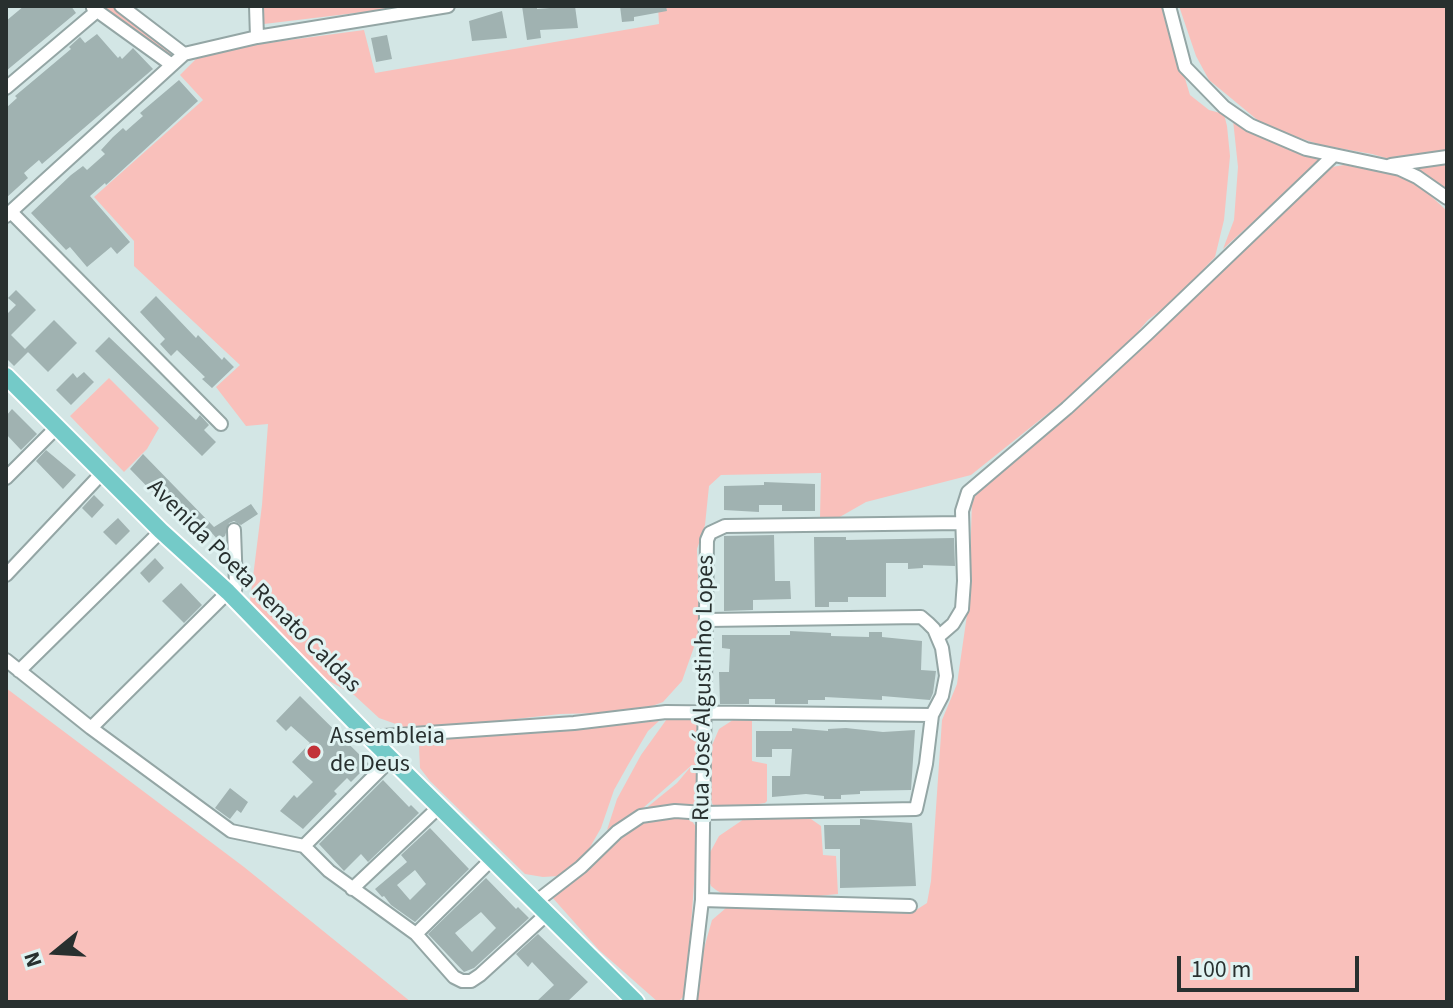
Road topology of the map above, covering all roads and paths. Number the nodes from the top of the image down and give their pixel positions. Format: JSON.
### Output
{"nodes":[{"id":1,"x":121,"y":6,"type":"edge"},
{"id":2,"x":256,"y":6,"type":"edge"},
{"id":3,"x":448,"y":6,"type":"edge"},
{"id":4,"x":1169,"y":6,"type":"edge"},
{"id":5,"x":94,"y":8,"type":"edge"},
{"id":6,"x":397,"y":10,"type":"edge"},
{"id":7,"x":257,"y":37,"type":"junction"},
{"id":8,"x":184,"y":54,"type":"junction"},
{"id":9,"x":172,"y":65,"type":"junction"},
{"id":10,"x":6,"y":88,"type":"edge"},
{"id":11,"x":1333,"y":156,"type":"junction"},
{"id":12,"x":1447,"y":157,"type":"edge"},
{"id":13,"x":1389,"y":166,"type":"junction"},
{"id":14,"x":1447,"y":198,"type":"edge"},
{"id":15,"x":8,"y":214,"type":"edge"},
{"id":16,"x":9,"y":386,"type":"edge"},
{"id":17,"x":221,"y":424,"type":"dead end"},
{"id":18,"x":57,"y":427,"type":"junction"},
{"id":19,"x":104,"y":471,"type":"junction"},
{"id":20,"x":6,"y":478,"type":"edge"},
{"id":21,"x":962,"y":523,"type":"junction"},
{"id":22,"x":234,"y":530,"type":"dead end"},
{"id":23,"x":161,"y":531,"type":"junction"},
{"id":24,"x":6,"y":575,"type":"edge"},
{"id":25,"x":230,"y":595,"type":"junction"},
{"id":26,"x":707,"y":620,"type":"junction"},
{"id":27,"x":938,"y":637,"type":"junction"},
{"id":28,"x":6,"y":660,"type":"edge"},
{"id":29,"x":19,"y":671,"type":"junction"},
{"id":30,"x":705,"y":711,"type":"junction"},
{"id":31,"x":932,"y":715,"type":"junction"},
{"id":32,"x":91,"y":728,"type":"junction"},
{"id":33,"x":369,"y":737,"type":"junction"},
{"id":34,"x":391,"y":759,"type":"junction"},
{"id":35,"x":439,"y":807,"type":"junction"},
{"id":36,"x":704,"y":813,"type":"junction"},
{"id":37,"x":304,"y":846,"type":"junction"},
{"id":38,"x":493,"y":858,"type":"junction"},
{"id":39,"x":352,"y":889,"type":"junction"},
{"id":40,"x":702,"y":900,"type":"junction"},
{"id":41,"x":910,"y":906,"type":"dead end"},
{"id":42,"x":542,"y":907,"type":"junction"},
{"id":43,"x":416,"y":934,"type":"junction"},
{"id":44,"x":636,"y":1002,"type":"edge"},
{"id":45,"x":690,"y":1002,"type":"edge"}],
"edges":[{"from":1,"to":8,"type":"street"},
{"from":2,"to":7,"type":"street"},
{"from":3,"to":6,"type":"street"},
{"from":4,"to":11,"type":"street"},
{"from":5,"to":9,"type":"street"},
{"from":5,"to":10,"type":"street"},
{"from":6,"to":7,"type":"street"},
{"from":7,"to":8,"type":"street"},
{"from":8,"to":9,"type":"street"},
{"from":9,"to":15,"type":"street"},
{"from":11,"to":13,"type":"street"},
{"from":11,"to":21,"type":"street"},
{"from":12,"to":13,"type":"street"},
{"from":13,"to":14,"type":"street"},
{"from":15,"to":17,"type":"street"},
{"from":16,"to":18,"type":"main road","name":"Avenida Poeta Renato Caldas"},
{"from":18,"to":19,"type":"main road","name":"Avenida Poeta Renato Caldas"},
{"from":18,"to":20,"type":"street"},
{"from":19,"to":23,"type":"main road","name":"Avenida Poeta Renato Caldas"},
{"from":19,"to":24,"type":"street"},
{"from":21,"to":26,"type":"street","name":"Rua José Algustinho Lopes"},
{"from":21,"to":27,"type":"street"},
{"from":22,"to":25,"type":"street"},
{"from":23,"to":25,"type":"main road","name":"Avenida Poeta Renato Caldas"},
{"from":23,"to":29,"type":"street"},
{"from":25,"to":32,"type":"street"},
{"from":25,"to":33,"type":"main road","name":"Avenida Poeta Renato Caldas"},
{"from":26,"to":27,"type":"street"},
{"from":26,"to":30,"type":"street","name":"Rua José Algustinho Lopes"},
{"from":27,"to":31,"type":"street"},
{"from":28,"to":29,"type":"street"},
{"from":29,"to":32,"type":"street"},
{"from":30,"to":31,"type":"street"},
{"from":30,"to":33,"type":"street"},
{"from":30,"to":36,"type":"street","name":"Rua José Algustinho Lopes"},
{"from":31,"to":36,"type":"street"},
{"from":32,"to":37,"type":"street"},
{"from":33,"to":34,"type":"main road","name":"Avenida Poeta Renato Caldas"},
{"from":34,"to":35,"type":"main road","name":"Avenida Poeta Renato Caldas"},
{"from":34,"to":37,"type":"street"},
{"from":35,"to":38,"type":"main road","name":"Avenida Poeta Renato Caldas"},
{"from":35,"to":39,"type":"street"},
{"from":36,"to":40,"type":"street","name":"Rua José Algustinho Lopes"},
{"from":36,"to":42,"type":"street"},
{"from":37,"to":39,"type":"street"},
{"from":38,"to":42,"type":"main road","name":"Avenida Poeta Renato Caldas"},
{"from":38,"to":43,"type":"street"},
{"from":39,"to":43,"type":"street"},
{"from":40,"to":41,"type":"street"},
{"from":40,"to":45,"type":"street","name":"Rua José Algustinho Lopes"},
{"from":42,"to":43,"type":"street"},
{"from":42,"to":44,"type":"main road","name":"Avenida Poeta Renato Caldas"}]}
